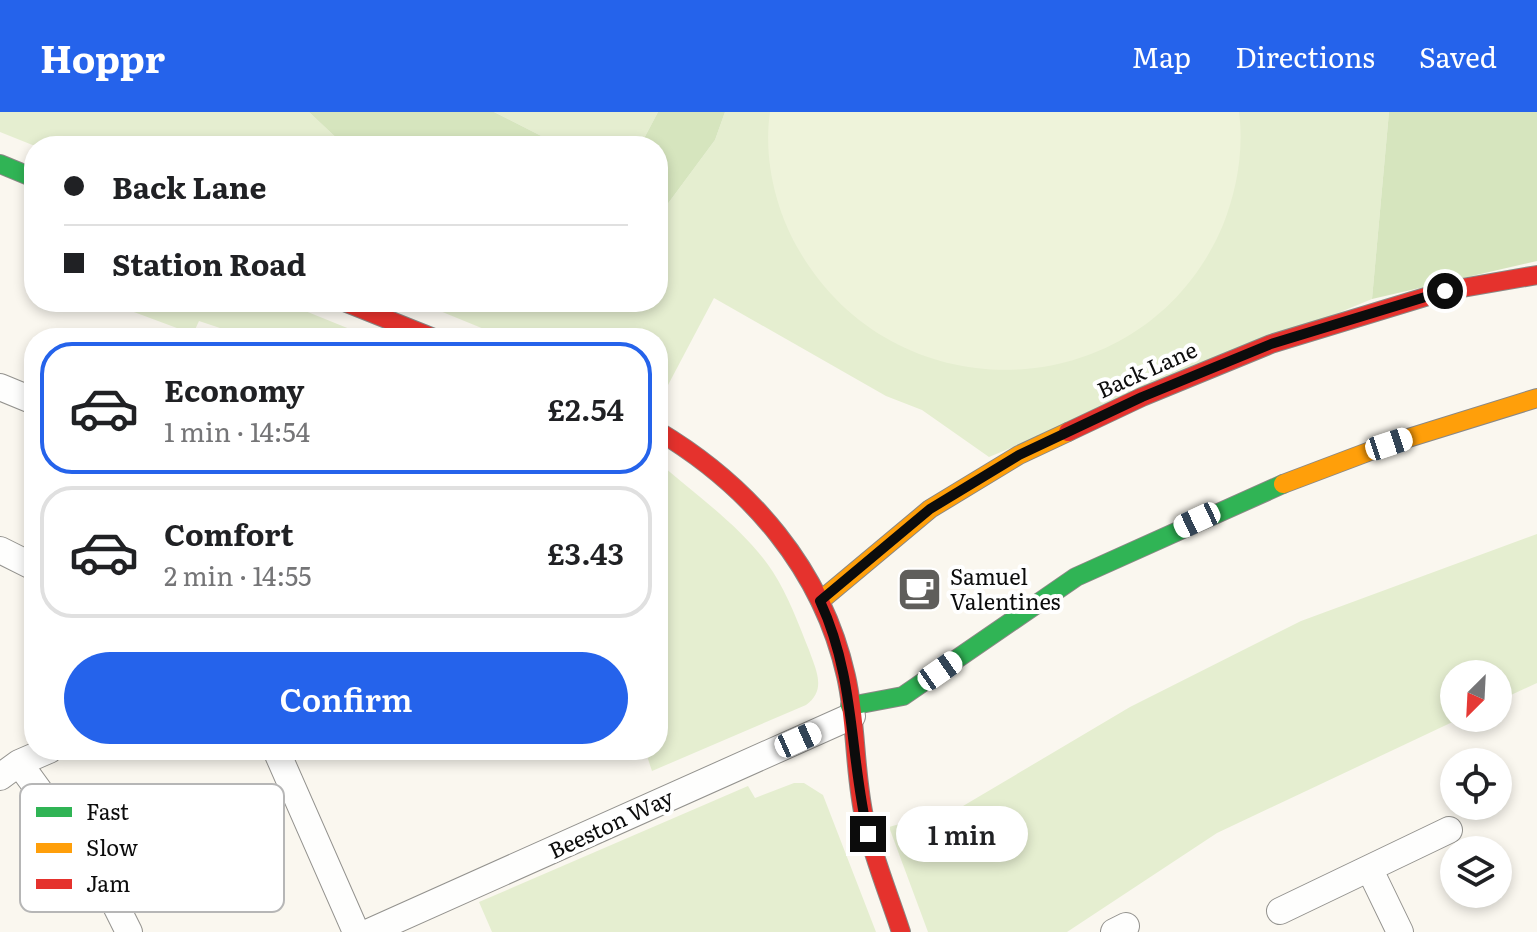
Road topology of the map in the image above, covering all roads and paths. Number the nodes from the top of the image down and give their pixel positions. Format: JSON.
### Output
{"nodes":[{"id":1,"x":0,"y":164,"type":"edge"},
{"id":2,"x":24,"y":174,"type":"edge"},
{"id":3,"x":1537,"y":275,"type":"edge"},
{"id":4,"x":369,"y":312,"type":"edge"},
{"id":5,"x":409,"y":328,"type":"edge"},
{"id":6,"x":0,"y":387,"type":"edge"},
{"id":7,"x":24,"y":397,"type":"edge"},
{"id":8,"x":1537,"y":398,"type":"edge"},
{"id":9,"x":668,"y":437,"type":"edge"},
{"id":10,"x":0,"y":550,"type":"edge"},
{"id":11,"x":24,"y":562,"type":"edge"},
{"id":12,"x":820,"y":601,"type":"junction"},
{"id":13,"x":851,"y":711,"type":"junction"},
{"id":14,"x":29,"y":760,"type":"edge"},
{"id":15,"x":280,"y":760,"type":"edge"},
{"id":16,"x":9,"y":770,"type":"edge"},
{"id":17,"x":1449,"y":830,"type":"dead end"},
{"id":18,"x":1370,"y":870,"type":"junction"},
{"id":19,"x":1280,"y":911,"type":"dead end"},
{"id":20,"x":119,"y":912,"type":"edge"},
{"id":21,"x":129,"y":932,"type":"edge"},
{"id":22,"x":356,"y":932,"type":"edge"},
{"id":23,"x":369,"y":932,"type":"edge"},
{"id":24,"x":901,"y":932,"type":"edge"},
{"id":25,"x":1400,"y":932,"type":"edge"}],
"edges":[{"from":1,"to":2,"type":"street"},
{"from":3,"to":12,"type":"street","name":"Back Lane"},
{"from":4,"to":5,"type":"street"},
{"from":6,"to":7,"type":"street"},
{"from":8,"to":13,"type":"street"},
{"from":9,"to":12,"type":"street"},
{"from":10,"to":11,"type":"street"},
{"from":12,"to":13,"type":"street"},
{"from":13,"to":23,"type":"street","name":"Beeston Way"},
{"from":13,"to":24,"type":"street"},
{"from":14,"to":16,"type":"street"},
{"from":15,"to":22,"type":"street"},
{"from":17,"to":18,"type":"street"},
{"from":18,"to":19,"type":"street"},
{"from":18,"to":25,"type":"street"},
{"from":20,"to":21,"type":"street"}]}
